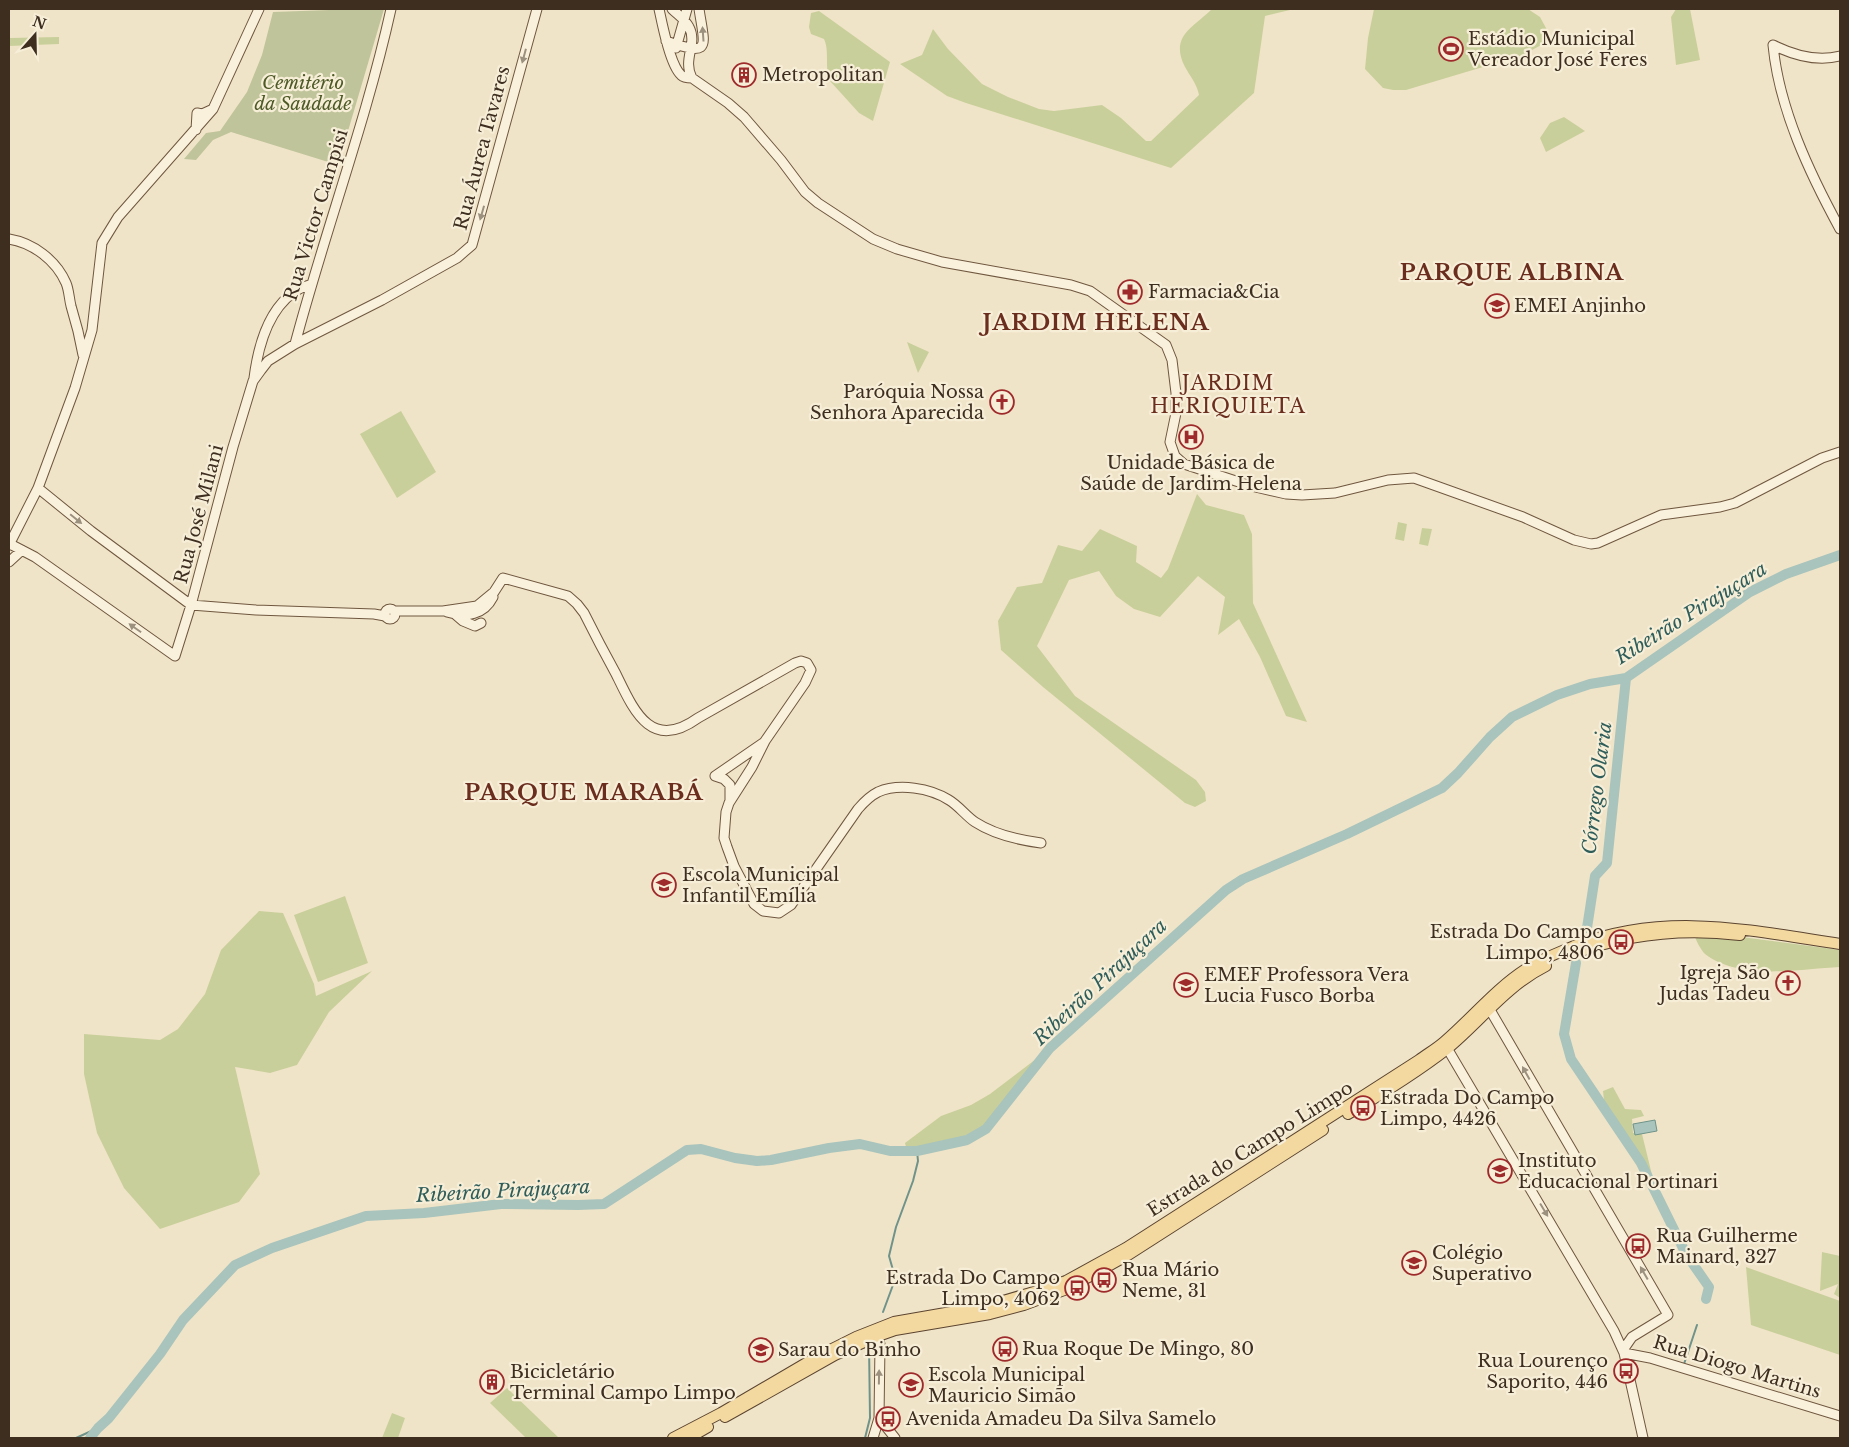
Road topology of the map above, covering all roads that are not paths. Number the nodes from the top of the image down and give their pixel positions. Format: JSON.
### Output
{"nodes":[{"id":1,"x":259,"y":9,"type":"edge"},
{"id":2,"x":391,"y":9,"type":"edge"},
{"id":3,"x":537,"y":9,"type":"edge"},
{"id":4,"x":659,"y":9,"type":"edge"},
{"id":5,"x":672,"y":9,"type":"edge"},
{"id":6,"x":688,"y":9,"type":"edge"},
{"id":7,"x":699,"y":9,"type":"edge"},
{"id":8,"x":685,"y":21,"type":"junction"},
{"id":9,"x":666,"y":41,"type":"junction"},
{"id":10,"x":676,"y":45,"type":"junction"},
{"id":11,"x":690,"y":49,"type":"junction"},
{"id":12,"x":1840,"y":56,"type":"edge"},
{"id":13,"x":675,"y":64,"type":"junction"},
{"id":14,"x":692,"y":78,"type":"junction"},
{"id":15,"x":1840,"y":229,"type":"edge"},
{"id":16,"x":9,"y":239,"type":"edge"},
{"id":17,"x":312,"y":284,"type":"junction"},
{"id":18,"x":77,"y":322,"type":"junction"},
{"id":19,"x":93,"y":324,"type":"junction"},
{"id":20,"x":296,"y":344,"type":"junction"},
{"id":21,"x":84,"y":357,"type":"junction"},
{"id":22,"x":253,"y":381,"type":"junction"},
{"id":23,"x":1840,"y":452,"type":"edge"},
{"id":24,"x":38,"y":488,"type":"junction"},
{"id":25,"x":9,"y":544,"type":"edge"},
{"id":26,"x":22,"y":550,"type":"junction"},
{"id":27,"x":9,"y":562,"type":"edge"},
{"id":28,"x":494,"y":592,"type":"junction"},
{"id":29,"x":192,"y":605,"type":"junction"},
{"id":30,"x":458,"y":612,"type":"junction"},
{"id":31,"x":481,"y":623,"type":"dead end"},
{"id":32,"x":765,"y":741,"type":"junction"},
{"id":33,"x":743,"y":758,"type":"junction"},
{"id":34,"x":752,"y":767,"type":"junction"},
{"id":35,"x":724,"y":777,"type":"junction"},
{"id":36,"x":741,"y":785,"type":"junction"},
{"id":37,"x":729,"y":803,"type":"junction"},
{"id":38,"x":1041,"y":843,"type":"dead end"},
{"id":39,"x":1720,"y":926,"type":"junction"},
{"id":40,"x":1694,"y":932,"type":"junction"},
{"id":41,"x":1840,"y":944,"type":"edge"},
{"id":42,"x":1840,"y":950,"type":"edge"},
{"id":43,"x":1487,"y":1005,"type":"junction"},
{"id":44,"x":1448,"y":1048,"type":"junction"},
{"id":45,"x":1614,"y":1331,"type":"junction"},
{"id":46,"x":876,"y":1333,"type":"junction"},
{"id":47,"x":1632,"y":1337,"type":"junction"},
{"id":48,"x":1623,"y":1351,"type":"junction"},
{"id":49,"x":1840,"y":1416,"type":"edge"},
{"id":50,"x":879,"y":1418,"type":"junction"},
{"id":51,"x":673,"y":1438,"type":"edge"},
{"id":52,"x":689,"y":1438,"type":"edge"},
{"id":53,"x":873,"y":1438,"type":"edge"},
{"id":54,"x":895,"y":1438,"type":"edge"},
{"id":55,"x":1642,"y":1438,"type":"edge"}],
"edges":[{"from":1,"to":19,"type":"street"},
{"from":2,"to":17,"type":"street","name":"Rua Victor Campisi"},
{"from":3,"to":20,"type":"street","name":"Rua Áurea Tavares","one_way":true},
{"from":4,"to":9,"type":"street"},
{"from":5,"to":8,"type":"street"},
{"from":6,"to":8,"type":"street"},
{"from":11,"to":7,"type":"street","one_way":true},
{"from":8,"to":10,"type":"street"},
{"from":8,"to":11,"type":"street"},
{"from":9,"to":10,"type":"street"},
{"from":9,"to":13,"type":"street"},
{"from":10,"to":11,"type":"street"},
{"from":10,"to":13,"type":"street"},
{"from":11,"to":14,"type":"street"},
{"from":12,"to":15,"type":"street"},
{"from":13,"to":14,"type":"street"},
{"from":14,"to":23,"type":"street"},
{"from":16,"to":18,"type":"street"},
{"from":17,"to":20,"type":"street","name":"Rua Victor Campisi"},
{"from":17,"to":22,"type":"street","name":"Rua José Milani"},
{"from":18,"to":19,"type":"street"},
{"from":18,"to":21,"type":"street"},
{"from":19,"to":21,"type":"street"},
{"from":20,"to":22,"type":"street","name":"Rua José Milani"},
{"from":21,"to":24,"type":"street"},
{"from":22,"to":29,"type":"street","name":"Rua José Milani"},
{"from":24,"to":25,"type":"street"},
{"from":24,"to":29,"type":"street","one_way":true},
{"from":25,"to":26,"type":"street"},
{"from":26,"to":27,"type":"street"},
{"from":29,"to":26,"type":"street","name":"Rua José Milani","one_way":true},
{"from":28,"to":30,"type":"street"},
{"from":28,"to":30,"type":"street"},
{"from":28,"to":32,"type":"street"},
{"from":29,"to":30,"type":"street"},
{"from":30,"to":31,"type":"street"},
{"from":32,"to":33,"type":"street"},
{"from":32,"to":34,"type":"street"},
{"from":33,"to":34,"type":"street"},
{"from":33,"to":35,"type":"street"},
{"from":34,"to":36,"type":"street"},
{"from":35,"to":36,"type":"street"},
{"from":35,"to":37,"type":"street"},
{"from":36,"to":37,"type":"street"},
{"from":37,"to":38,"type":"street"},
{"from":39,"to":40,"type":"main road"},
{"from":39,"to":41,"type":"main road","name":"Estrada do Campo Limpo"},
{"from":39,"to":43,"type":"main road","name":"Estrada do Campo Limpo"},
{"from":40,"to":42,"type":"main road","name":"Estrada do Campo Limpo"},
{"from":40,"to":43,"type":"main road","name":"Estrada do Campo Limpo"},
{"from":43,"to":44,"type":"main road","name":"Estrada do Campo Limpo"},
{"from":43,"to":46,"type":"main road","name":"Estrada do Campo Limpo"},
{"from":47,"to":43,"type":"street","one_way":true},
{"from":44,"to":45,"type":"street","one_way":true},
{"from":44,"to":46,"type":"main road","name":"Estrada do Campo Limpo"},
{"from":45,"to":47,"type":"street"},
{"from":45,"to":48,"type":"street"},
{"from":50,"to":46,"type":"street","one_way":true},
{"from":46,"to":51,"type":"main road","name":"Estrada do Campo Limpo"},
{"from":46,"to":52,"type":"main road","name":"Estrada do Campo Limpo"},
{"from":47,"to":48,"type":"street"},
{"from":48,"to":49,"type":"street","name":"Rua Diogo Martins"},
{"from":48,"to":55,"type":"street"},
{"from":50,"to":53,"type":"street"},
{"from":50,"to":54,"type":"street"}]}
